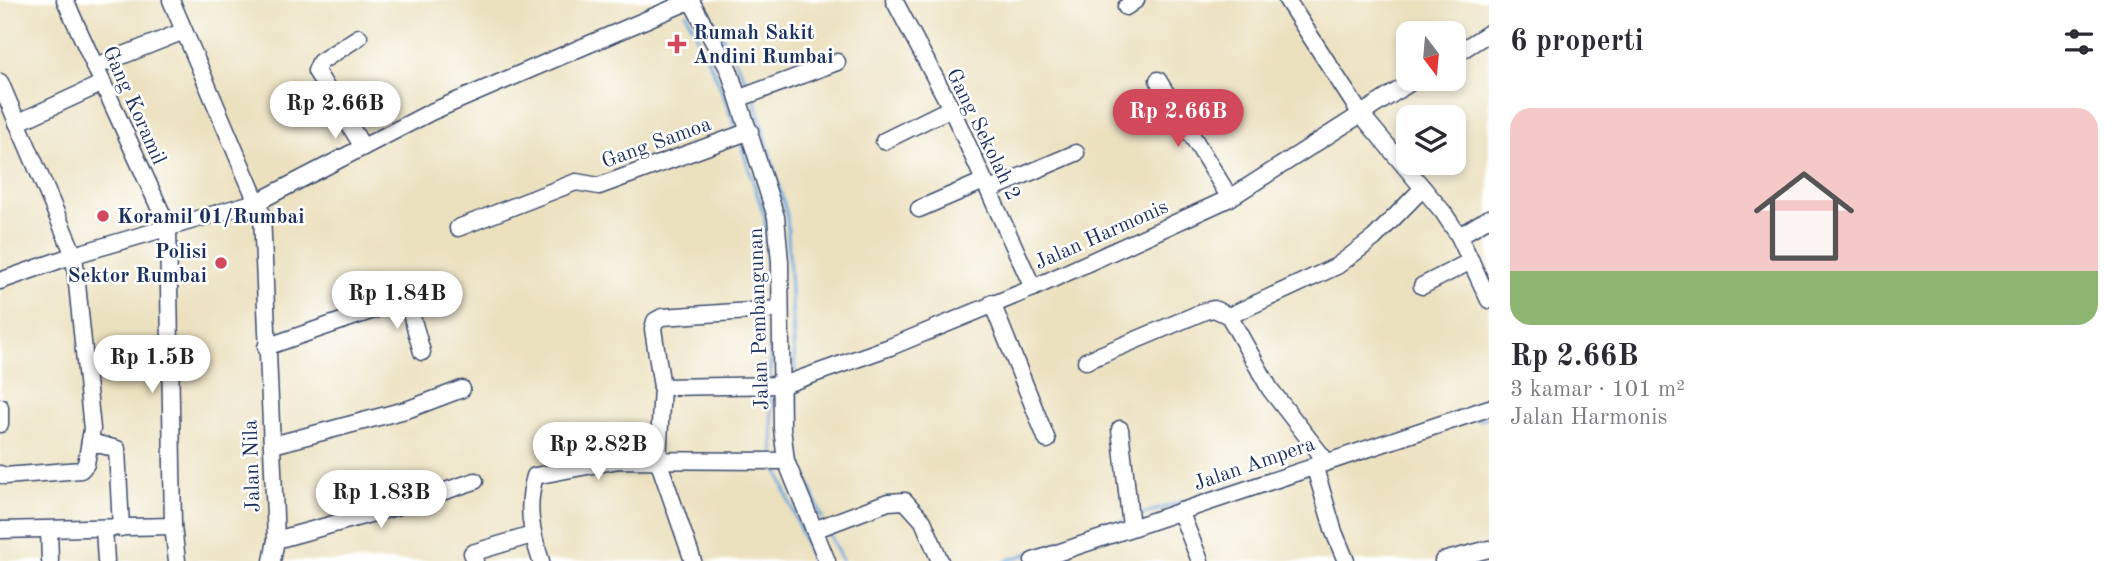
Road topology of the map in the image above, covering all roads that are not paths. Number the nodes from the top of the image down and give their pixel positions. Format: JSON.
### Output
{"nodes":[{"id":1,"x":65,"y":0,"type":"edge"},
{"id":2,"x":171,"y":0,"type":"edge"},
{"id":3,"x":692,"y":0,"type":"edge"},
{"id":4,"x":894,"y":0,"type":"edge"},
{"id":5,"x":1287,"y":0,"type":"edge"},
{"id":6,"x":184,"y":31,"type":"junction"},
{"id":7,"x":1489,"y":33,"type":"edge"},
{"id":8,"x":359,"y":37,"type":"dead end"},
{"id":9,"x":1466,"y":47,"type":"edge"},
{"id":10,"x":837,"y":62,"type":"dead end"},
{"id":11,"x":94,"y":67,"type":"junction"},
{"id":12,"x":1158,"y":80,"type":"dead end"},
{"id":13,"x":0,"y":82,"type":"edge"},
{"id":14,"x":101,"y":85,"type":"junction"},
{"id":15,"x":1396,"y":91,"type":"edge"},
{"id":16,"x":740,"y":98,"type":"junction"},
{"id":17,"x":951,"y":108,"type":"junction"},
{"id":18,"x":1360,"y":113,"type":"junction"},
{"id":19,"x":17,"y":123,"type":"junction"},
{"id":20,"x":750,"y":131,"type":"junction"},
{"id":21,"x":884,"y":141,"type":"dead end"},
{"id":22,"x":363,"y":147,"type":"junction"},
{"id":23,"x":1076,"y":153,"type":"dead end"},
{"id":24,"x":987,"y":185,"type":"junction"},
{"id":25,"x":1423,"y":187,"type":"junction"},
{"id":26,"x":1230,"y":198,"type":"junction"},
{"id":27,"x":259,"y":201,"type":"junction"},
{"id":28,"x":919,"y":209,"type":"dead end"},
{"id":29,"x":1489,"y":218,"type":"edge"},
{"id":30,"x":168,"y":227,"type":"junction"},
{"id":31,"x":458,"y":228,"type":"dead end"},
{"id":32,"x":1458,"y":236,"type":"junction"},
{"id":33,"x":74,"y":255,"type":"junction"},
{"id":34,"x":1471,"y":261,"type":"junction"},
{"id":35,"x":0,"y":281,"type":"edge"},
{"id":36,"x":1422,"y":286,"type":"dead end"},
{"id":37,"x":1033,"y":288,"type":"junction"},
{"id":38,"x":426,"y":292,"type":"dead end"},
{"id":39,"x":407,"y":299,"type":"junction"},
{"id":40,"x":1489,"y":300,"type":"edge"},
{"id":41,"x":992,"y":303,"type":"junction"},
{"id":42,"x":780,"y":309,"type":"junction"},
{"id":43,"x":1229,"y":316,"type":"junction"},
{"id":44,"x":266,"y":347,"type":"junction"},
{"id":45,"x":422,"y":352,"type":"dead end"},
{"id":46,"x":1086,"y":361,"type":"dead end"},
{"id":47,"x":783,"y":385,"type":"junction"},
{"id":48,"x":662,"y":387,"type":"junction"},
{"id":49,"x":462,"y":389,"type":"dead end"},
{"id":50,"x":0,"y":407,"type":"edge"},
{"id":51,"x":1489,"y":408,"type":"edge"},
{"id":52,"x":0,"y":424,"type":"edge"},
{"id":53,"x":1120,"y":429,"type":"dead end"},
{"id":54,"x":1047,"y":440,"type":"dead end"},
{"id":55,"x":90,"y":442,"type":"junction"},
{"id":56,"x":273,"y":445,"type":"junction"},
{"id":57,"x":658,"y":460,"type":"junction"},
{"id":58,"x":786,"y":461,"type":"junction"},
{"id":59,"x":1320,"y":463,"type":"junction"},
{"id":60,"x":0,"y":474,"type":"edge"},
{"id":61,"x":475,"y":481,"type":"dead end"},
{"id":62,"x":1180,"y":511,"type":"junction"},
{"id":63,"x":173,"y":526,"type":"junction"},
{"id":64,"x":1131,"y":527,"type":"junction"},
{"id":65,"x":121,"y":528,"type":"junction"},
{"id":66,"x":104,"y":529,"type":"junction"},
{"id":67,"x":0,"y":530,"type":"edge"},
{"id":68,"x":49,"y":530,"type":"junction"},
{"id":69,"x":814,"y":530,"type":"junction"},
{"id":70,"x":532,"y":535,"type":"junction"},
{"id":71,"x":276,"y":540,"type":"junction"},
{"id":72,"x":1489,"y":549,"type":"edge"},
{"id":73,"x":474,"y":557,"type":"edge"},
{"id":74,"x":50,"y":561,"type":"edge"},
{"id":75,"x":106,"y":561,"type":"edge"},
{"id":76,"x":177,"y":561,"type":"edge"},
{"id":77,"x":272,"y":561,"type":"edge"},
{"id":78,"x":541,"y":561,"type":"edge"},
{"id":79,"x":693,"y":561,"type":"edge"},
{"id":80,"x":827,"y":561,"type":"edge"},
{"id":81,"x":940,"y":561,"type":"edge"},
{"id":82,"x":1033,"y":561,"type":"edge"},
{"id":83,"x":1200,"y":561,"type":"edge"},
{"id":84,"x":1346,"y":561,"type":"edge"},
{"id":85,"x":1443,"y":561,"type":"edge"}],
"edges":[{"from":1,"to":11,"type":"street","name":"Gang Koramil"},
{"from":2,"to":6,"type":"street","name":"Jalan Nila"},
{"from":3,"to":16,"type":"street","name":"Jalan Pembangunan"},
{"from":3,"to":22,"type":"street"},
{"from":4,"to":17,"type":"street","name":"Gang Sekolah 2"},
{"from":5,"to":18,"type":"street"},
{"from":6,"to":11,"type":"street"},
{"from":6,"to":27,"type":"street","name":"Jalan Nila"},
{"from":7,"to":9,"type":"street"},
{"from":8,"to":22,"type":"street"},
{"from":10,"to":16,"type":"street"},
{"from":11,"to":14,"type":"street","name":"Gang Koramil"},
{"from":12,"to":26,"type":"street"},
{"from":13,"to":19,"type":"street"},
{"from":14,"to":19,"type":"street"},
{"from":14,"to":30,"type":"street","name":"Gang Koramil"},
{"from":15,"to":18,"type":"street","name":"Jalan Harmonis"},
{"from":16,"to":20,"type":"street","name":"Jalan Pembangunan"},
{"from":17,"to":21,"type":"street"},
{"from":17,"to":24,"type":"street","name":"Gang Sekolah 2"},
{"from":18,"to":25,"type":"street"},
{"from":18,"to":26,"type":"street","name":"Jalan Harmonis"},
{"from":19,"to":33,"type":"street"},
{"from":20,"to":31,"type":"street","name":"Gang Samoa"},
{"from":20,"to":42,"type":"street","name":"Jalan Pembangunan"},
{"from":22,"to":27,"type":"street"},
{"from":23,"to":24,"type":"street"},
{"from":24,"to":28,"type":"street"},
{"from":24,"to":37,"type":"street","name":"Gang Sekolah 2"},
{"from":25,"to":32,"type":"street"},
{"from":25,"to":43,"type":"street"},
{"from":26,"to":37,"type":"street","name":"Jalan Harmonis"},
{"from":27,"to":30,"type":"street"},
{"from":27,"to":44,"type":"street","name":"Jalan Nila"},
{"from":29,"to":32,"type":"street"},
{"from":30,"to":33,"type":"street"},
{"from":30,"to":63,"type":"street"},
{"from":32,"to":34,"type":"street"},
{"from":33,"to":35,"type":"street"},
{"from":33,"to":55,"type":"street"},
{"from":34,"to":36,"type":"street"},
{"from":34,"to":40,"type":"street"},
{"from":37,"to":41,"type":"street","name":"Jalan Harmonis"},
{"from":38,"to":39,"type":"street"},
{"from":39,"to":44,"type":"street"},
{"from":39,"to":45,"type":"street"},
{"from":41,"to":47,"type":"street","name":"Jalan Harmonis"},
{"from":41,"to":54,"type":"street"},
{"from":42,"to":47,"type":"street","name":"Jalan Pembangunan"},
{"from":42,"to":48,"type":"street"},
{"from":43,"to":46,"type":"street"},
{"from":43,"to":59,"type":"street"},
{"from":44,"to":56,"type":"street","name":"Jalan Nila"},
{"from":47,"to":48,"type":"street","name":"Jalan Harmonis"},
{"from":47,"to":58,"type":"street","name":"Jalan Pembangunan"},
{"from":48,"to":57,"type":"street"},
{"from":49,"to":56,"type":"street"},
{"from":50,"to":52,"type":"street"},
{"from":51,"to":59,"type":"street","name":"Jalan Ampera"},
{"from":53,"to":64,"type":"street"},
{"from":55,"to":60,"type":"street"},
{"from":55,"to":65,"type":"street"},
{"from":56,"to":71,"type":"street","name":"Jalan Nila"},
{"from":57,"to":58,"type":"street"},
{"from":57,"to":70,"type":"street"},
{"from":57,"to":79,"type":"street"},
{"from":58,"to":69,"type":"street","name":"Jalan Pembangunan"},
{"from":59,"to":62,"type":"street","name":"Jalan Ampera"},
{"from":59,"to":84,"type":"street"},
{"from":61,"to":71,"type":"street"},
{"from":62,"to":64,"type":"street","name":"Jalan Ampera"},
{"from":62,"to":83,"type":"street"},
{"from":63,"to":65,"type":"street"},
{"from":63,"to":76,"type":"street"},
{"from":64,"to":82,"type":"street","name":"Jalan Ampera"},
{"from":65,"to":66,"type":"street"},
{"from":66,"to":68,"type":"street"},
{"from":66,"to":75,"type":"street"},
{"from":67,"to":68,"type":"street"},
{"from":68,"to":74,"type":"street"},
{"from":69,"to":80,"type":"street","name":"Jalan Pembangunan"},
{"from":69,"to":81,"type":"street"},
{"from":70,"to":73,"type":"street"},
{"from":70,"to":78,"type":"street"},
{"from":71,"to":77,"type":"street","name":"Jalan Nila"},
{"from":72,"to":85,"type":"street"}]}
